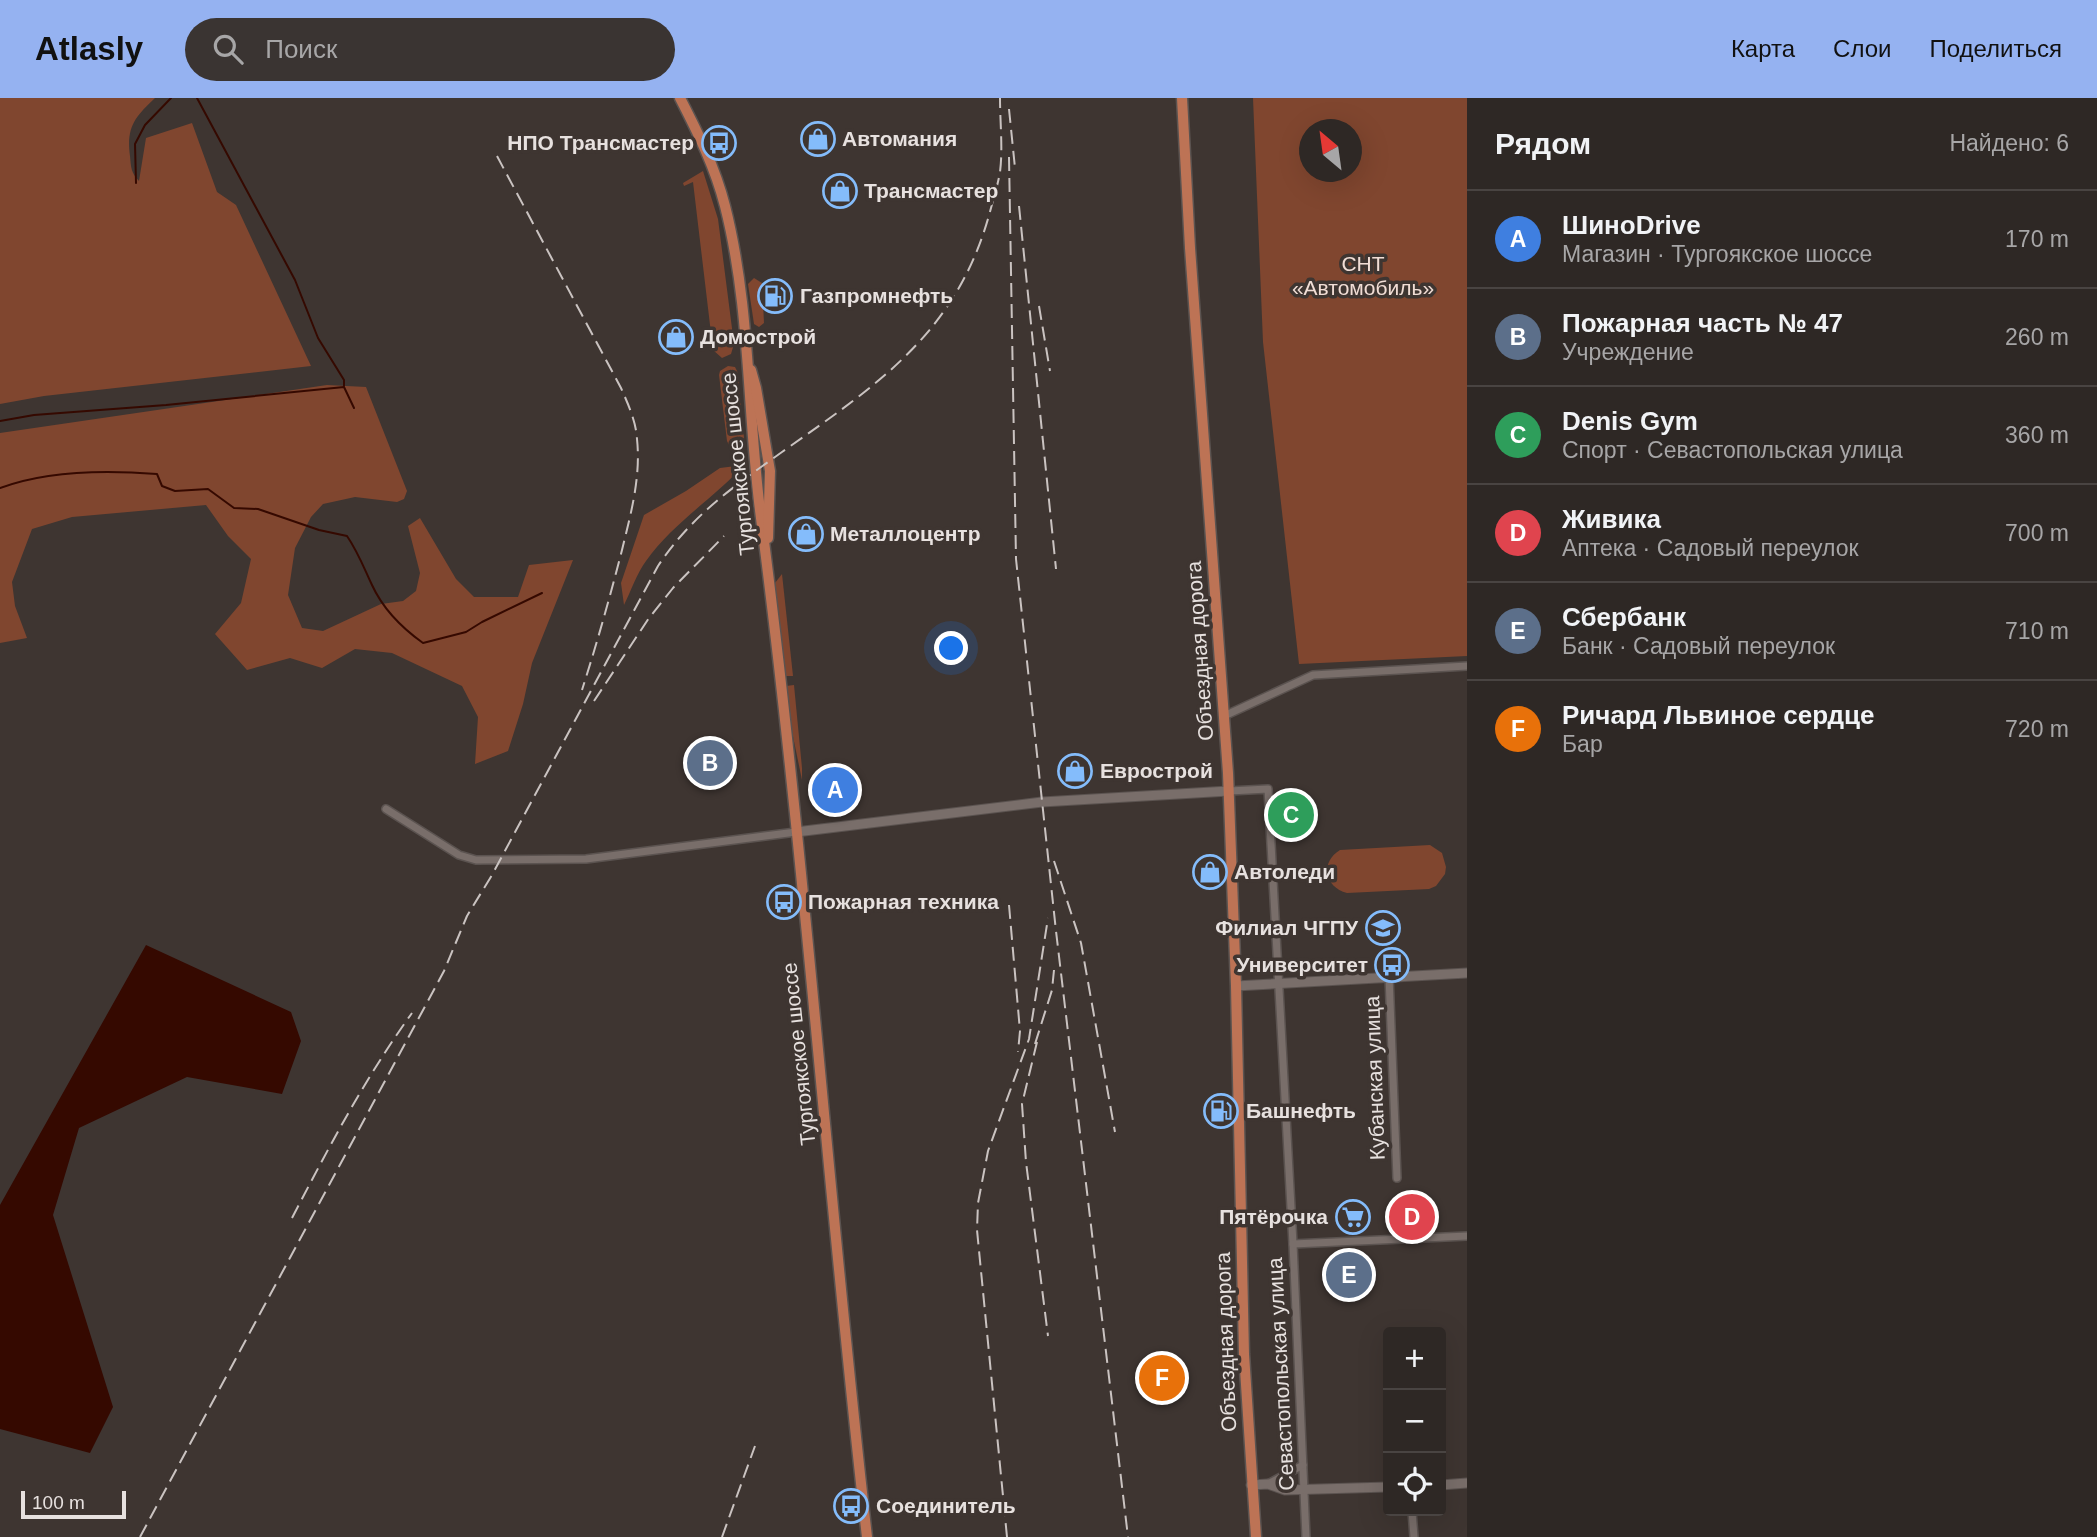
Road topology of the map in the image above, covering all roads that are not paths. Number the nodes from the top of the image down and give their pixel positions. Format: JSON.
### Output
{"nodes":[{"id":1,"x":680,"y":98,"type":"edge"},
{"id":2,"x":1182,"y":98,"type":"edge"},
{"id":3,"x":1467,"y":666,"type":"edge"},
{"id":4,"x":1224,"y":716,"type":"junction"},
{"id":5,"x":1229,"y":791,"type":"junction"},
{"id":6,"x":386,"y":809,"type":"dead end"},
{"id":7,"x":796,"y":832,"type":"junction"},
{"id":8,"x":1467,"y":973,"type":"edge"},
{"id":9,"x":1389,"y":976,"type":"junction"},
{"id":10,"x":1278,"y":982,"type":"junction"},
{"id":11,"x":1236,"y":986,"type":"junction"},
{"id":12,"x":1397,"y":1178,"type":"dead end"},
{"id":13,"x":1467,"y":1236,"type":"edge"},
{"id":14,"x":1293,"y":1244,"type":"junction"},
{"id":15,"x":1303,"y":1465,"type":"junction"},
{"id":16,"x":1467,"y":1483,"type":"edge"},
{"id":17,"x":1268,"y":1484,"type":"junction"},
{"id":18,"x":1251,"y":1485,"type":"junction"},
{"id":19,"x":1446,"y":1485,"type":"edge"},
{"id":20,"x":1383,"y":1487,"type":"edge"},
{"id":21,"x":1304,"y":1489,"type":"junction"},
{"id":22,"x":1412,"y":1516,"type":"edge"},
{"id":23,"x":867,"y":1537,"type":"edge"},
{"id":24,"x":1256,"y":1537,"type":"edge"},
{"id":25,"x":1306,"y":1537,"type":"edge"},
{"id":26,"x":1414,"y":1537,"type":"edge"}],
"edges":[{"from":1,"to":7,"type":"main road","name":"Тургоякское шоссе"},
{"from":2,"to":4,"type":"main road","name":"Объездная дорога"},
{"from":3,"to":4,"type":"street"},
{"from":4,"to":5,"type":"main road","name":"Объездная дорога"},
{"from":5,"to":7,"type":"street"},
{"from":5,"to":10,"type":"street","name":"Севастопольская улица"},
{"from":5,"to":11,"type":"main road","name":"Объездная дорога"},
{"from":6,"to":7,"type":"street"},
{"from":7,"to":23,"type":"main road","name":"Тургоякское шоссе"},
{"from":8,"to":9,"type":"street"},
{"from":9,"to":10,"type":"street"},
{"from":9,"to":12,"type":"street","name":"Кубанская улица"},
{"from":10,"to":11,"type":"street"},
{"from":10,"to":14,"type":"street","name":"Севастопольская улица"},
{"from":11,"to":18,"type":"main road","name":"Объездная дорога"},
{"from":13,"to":14,"type":"street"},
{"from":14,"to":15,"type":"street","name":"Севастопольская улица"},
{"from":15,"to":17,"type":"street"},
{"from":15,"to":21,"type":"street","name":"Севастопольская улица"},
{"from":16,"to":19,"type":"street"},
{"from":17,"to":18,"type":"street"},
{"from":17,"to":21,"type":"street"},
{"from":18,"to":24,"type":"main road","name":"Объездная дорога"},
{"from":20,"to":21,"type":"street"},
{"from":21,"to":25,"type":"street","name":"Севастопольская улица"},
{"from":22,"to":26,"type":"street"}]}
